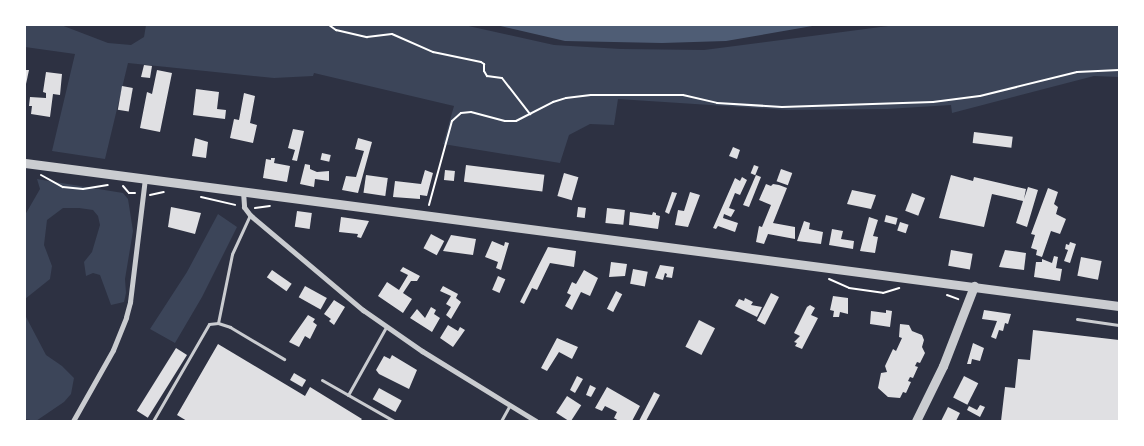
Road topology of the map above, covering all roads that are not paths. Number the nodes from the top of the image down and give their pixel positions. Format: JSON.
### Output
{"nodes":[{"id":1,"x":25,"y":163,"type":"edge"},
{"id":2,"x":145,"y":178,"type":"junction"},
{"id":3,"x":243,"y":190,"type":"junction"},
{"id":4,"x":250,"y":215,"type":"junction"},
{"id":5,"x":974,"y":286,"type":"junction"},
{"id":6,"x":1119,"y":306,"type":"edge"},
{"id":7,"x":1077,"y":319,"type":"dead end"},
{"id":8,"x":218,"y":323,"type":"junction"},
{"id":9,"x":1119,"y":325,"type":"edge"},
{"id":10,"x":386,"y":327,"type":"junction"},
{"id":11,"x":284,"y":359,"type":"dead end"},
{"id":12,"x":322,"y":380,"type":"dead end"},
{"id":13,"x":348,"y":395,"type":"junction"},
{"id":14,"x":510,"y":405,"type":"junction"},
{"id":15,"x":73,"y":421,"type":"edge"},
{"id":16,"x":153,"y":421,"type":"edge"},
{"id":17,"x":394,"y":421,"type":"edge"},
{"id":18,"x":501,"y":421,"type":"edge"},
{"id":19,"x":536,"y":421,"type":"edge"},
{"id":20,"x":916,"y":421,"type":"edge"}],
"edges":[{"from":1,"to":2,"type":"street"},
{"from":2,"to":3,"type":"street"},
{"from":2,"to":15,"type":"street"},
{"from":3,"to":4,"type":"street"},
{"from":3,"to":5,"type":"street"},
{"from":4,"to":8,"type":"lane"},
{"from":4,"to":10,"type":"street"},
{"from":5,"to":6,"type":"street"},
{"from":5,"to":20,"type":"street"},
{"from":7,"to":9,"type":"lane"},
{"from":8,"to":11,"type":"lane"},
{"from":8,"to":16,"type":"lane"},
{"from":10,"to":13,"type":"lane"},
{"from":10,"to":14,"type":"street"},
{"from":12,"to":13,"type":"lane"},
{"from":13,"to":17,"type":"lane"},
{"from":14,"to":18,"type":"lane"},
{"from":14,"to":19,"type":"street"}]}
